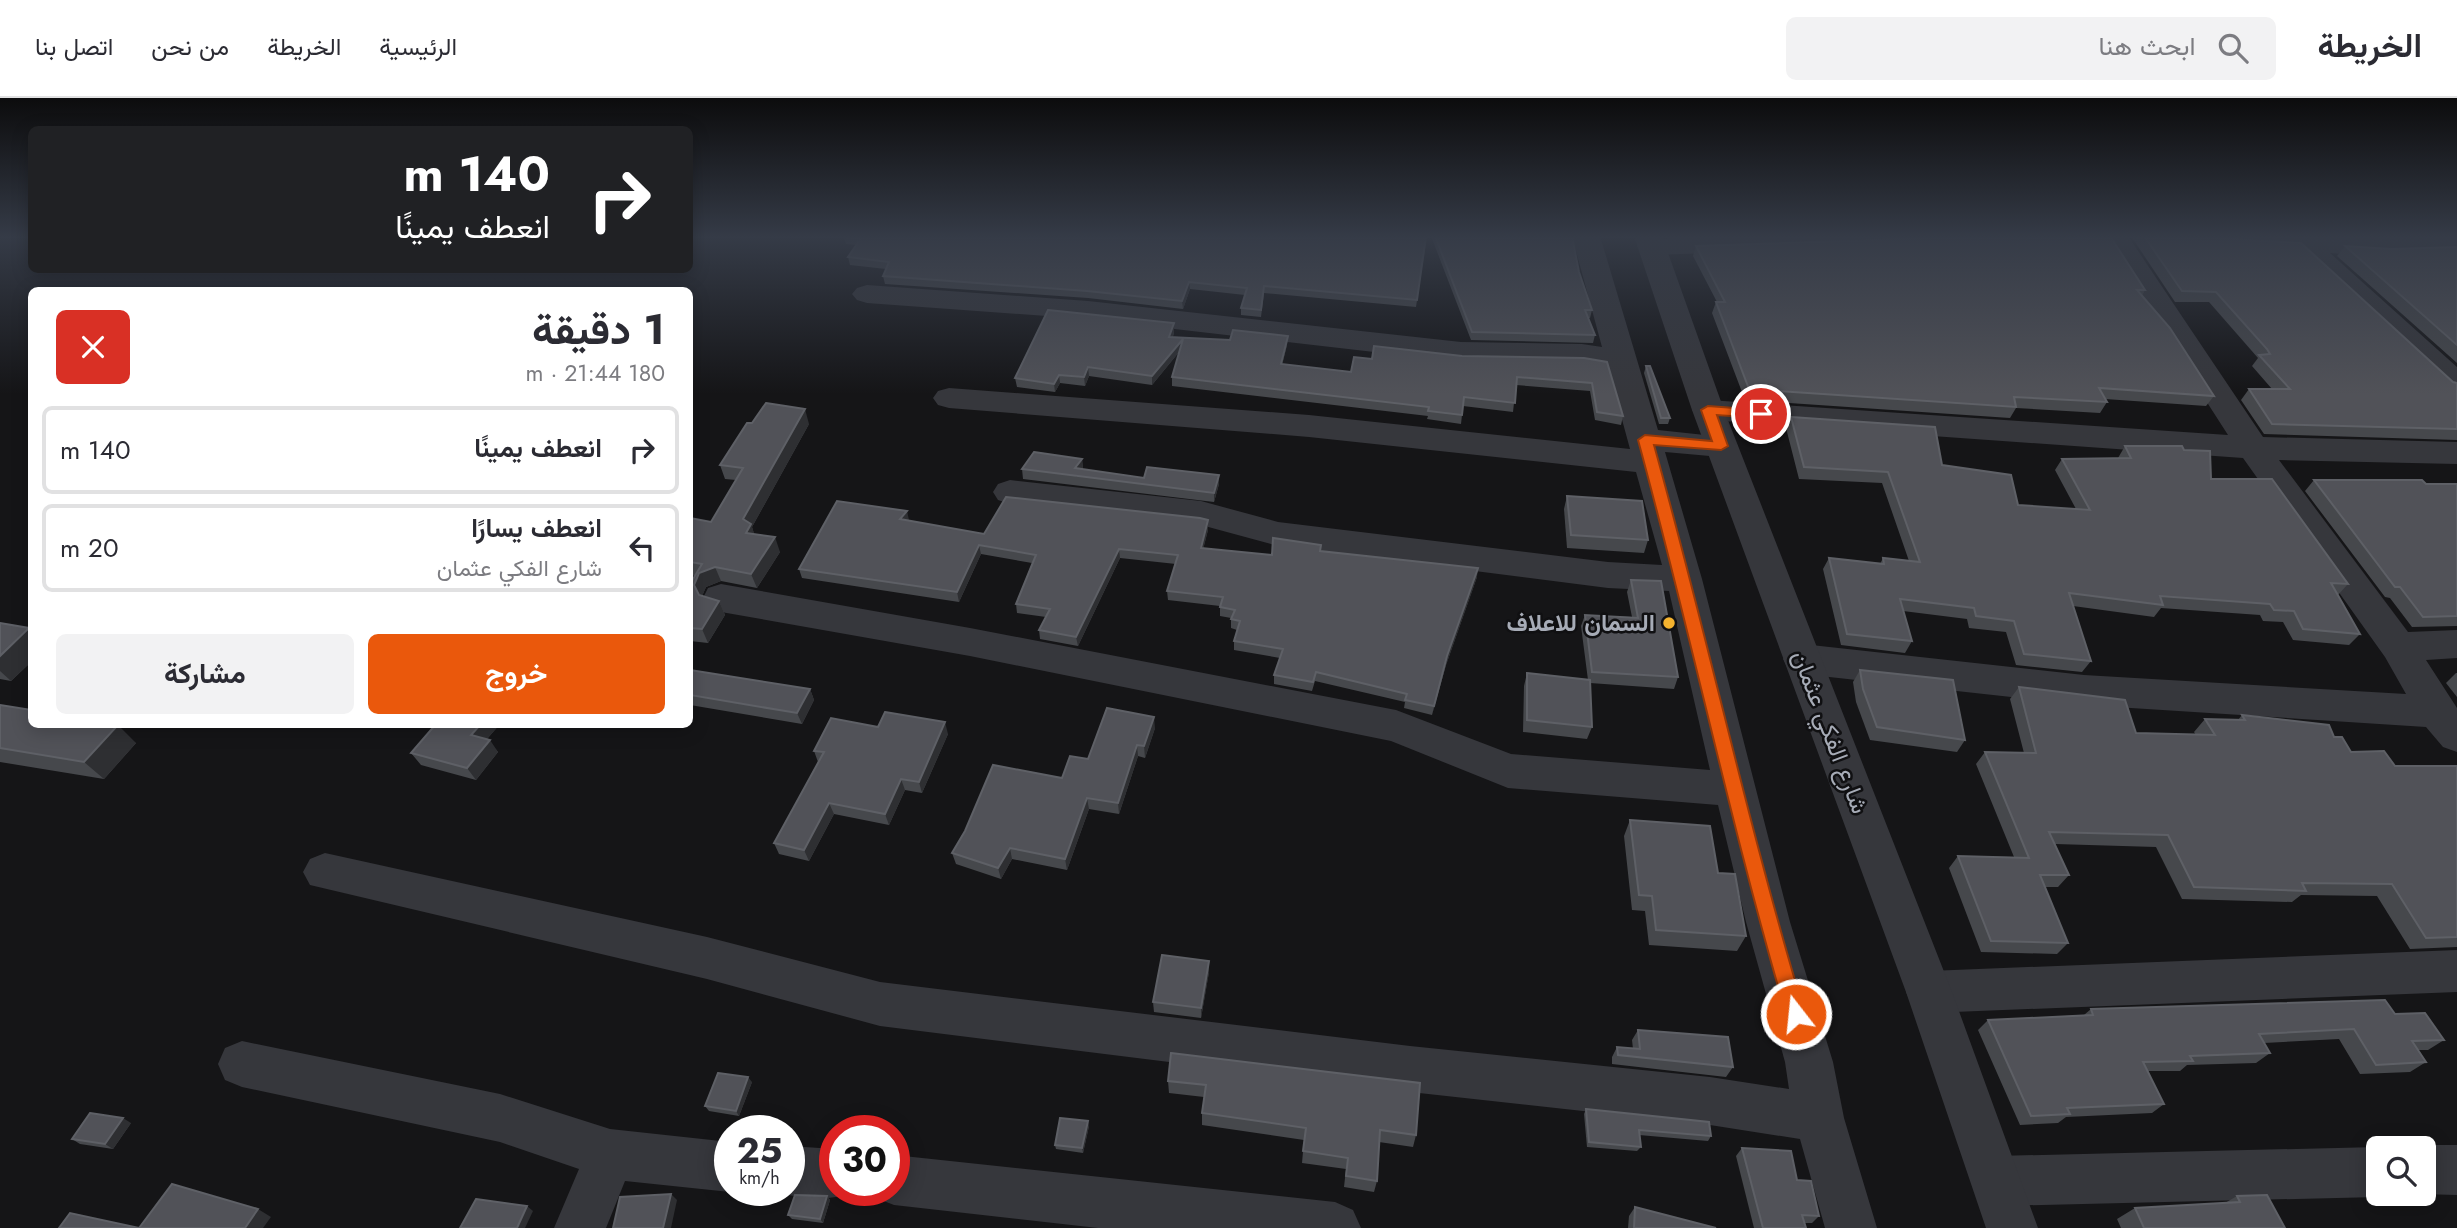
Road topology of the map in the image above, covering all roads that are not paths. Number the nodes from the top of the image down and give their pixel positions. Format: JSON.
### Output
{"nodes":[{"id":1,"x":1601,"y":289,"type":"edge"},
{"id":2,"x":1667,"y":289,"type":"edge"},
{"id":3,"x":2149,"y":289,"type":"edge"},
{"id":4,"x":2352,"y":289,"type":"edge"},
{"id":5,"x":867,"y":294,"type":"dead end"},
{"id":6,"x":1621,"y":360,"type":"junction"},
{"id":7,"x":2457,"y":384,"type":"edge"},
{"id":8,"x":948,"y":398,"type":"dead end"},
{"id":9,"x":1715,"y":428,"type":"junction"},
{"id":10,"x":2253,"y":448,"type":"junction"},
{"id":11,"x":1648,"y":451,"type":"junction"},
{"id":12,"x":2457,"y":453,"type":"edge"},
{"id":13,"x":1010,"y":492,"type":"dead end"},
{"id":14,"x":1684,"y":579,"type":"junction"},
{"id":15,"x":721,"y":598,"type":"dead end"},
{"id":16,"x":2457,"y":644,"type":"edge"},
{"id":17,"x":2398,"y":647,"type":"junction"},
{"id":18,"x":1802,"y":659,"type":"junction"},
{"id":19,"x":2447,"y":724,"type":"edge"},
{"id":20,"x":1735,"y":789,"type":"junction"},
{"id":21,"x":325,"y":872,"type":"dead end"},
{"id":22,"x":2457,"y":971,"type":"edge"},
{"id":23,"x":1929,"y":992,"type":"junction"},
{"id":24,"x":242,"y":1064,"type":"dead end"},
{"id":25,"x":1819,"y":1118,"type":"junction"},
{"id":26,"x":610,"y":1154,"type":"junction"},
{"id":27,"x":714,"y":1165,"type":"edge"},
{"id":28,"x":2436,"y":1170,"type":"edge"},
{"id":29,"x":2457,"y":1170,"type":"edge"},
{"id":30,"x":2366,"y":1172,"type":"edge"},
{"id":31,"x":1996,"y":1181,"type":"junction"},
{"id":32,"x":910,"y":1182,"type":"edge"},
{"id":33,"x":580,"y":1228,"type":"edge"},
{"id":34,"x":1335,"y":1228,"type":"edge"},
{"id":35,"x":1851,"y":1228,"type":"edge"},
{"id":36,"x":2012,"y":1228,"type":"edge"}],
"edges":[{"from":1,"to":6,"type":"street"},
{"from":2,"to":9,"type":"street","name":"شارع الفكي عثمان"},
{"from":3,"to":10,"type":"street"},
{"from":4,"to":7,"type":"street"},
{"from":5,"to":6,"type":"street"},
{"from":6,"to":11,"type":"street"},
{"from":8,"to":11,"type":"street"},
{"from":9,"to":10,"type":"street"},
{"from":9,"to":11,"type":"street"},
{"from":9,"to":18,"type":"street","name":"شارع الفكي عثمان"},
{"from":10,"to":12,"type":"street"},
{"from":10,"to":17,"type":"street"},
{"from":11,"to":14,"type":"street"},
{"from":13,"to":14,"type":"street"},
{"from":14,"to":20,"type":"street"},
{"from":15,"to":20,"type":"street"},
{"from":16,"to":17,"type":"street"},
{"from":17,"to":19,"type":"street"},
{"from":18,"to":19,"type":"street"},
{"from":18,"to":23,"type":"street","name":"شارع الفكي عثمان"},
{"from":20,"to":25,"type":"street"},
{"from":21,"to":25,"type":"street"},
{"from":22,"to":23,"type":"street"},
{"from":23,"to":31,"type":"street","name":"شارع الفكي عثمان"},
{"from":24,"to":26,"type":"street"},
{"from":25,"to":35,"type":"street"},
{"from":26,"to":27,"type":"street"},
{"from":26,"to":33,"type":"street"},
{"from":28,"to":29,"type":"street"},
{"from":30,"to":31,"type":"street"},
{"from":31,"to":36,"type":"street","name":"شارع الفكي عثمان"},
{"from":32,"to":34,"type":"street"}]}
